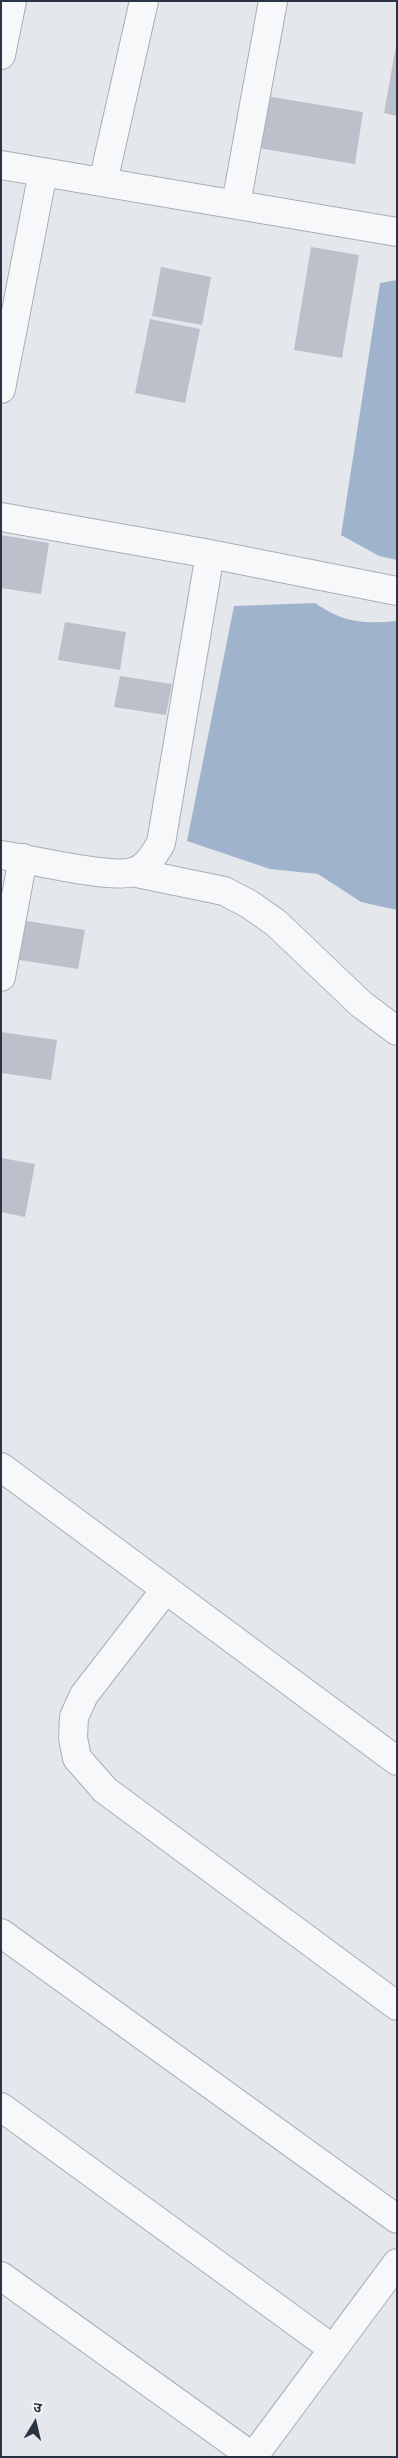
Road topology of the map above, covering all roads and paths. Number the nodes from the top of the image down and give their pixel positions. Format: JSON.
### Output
{"nodes":[{"id":1,"x":12,"y":1,"type":"edge"},
{"id":2,"x":144,"y":1,"type":"edge"},
{"id":3,"x":273,"y":1,"type":"edge"},
{"id":4,"x":1,"y":55,"type":"edge"},
{"id":5,"x":1,"y":164,"type":"edge"},
{"id":6,"x":43,"y":172,"type":"junction"},
{"id":7,"x":103,"y":182,"type":"junction"},
{"id":8,"x":236,"y":204,"type":"junction"},
{"id":9,"x":397,"y":232,"type":"edge"},
{"id":10,"x":1,"y":389,"type":"edge"},
{"id":11,"x":1,"y":517,"type":"edge"},
{"id":12,"x":210,"y":554,"type":"junction"},
{"id":13,"x":397,"y":591,"type":"edge"},
{"id":14,"x":12,"y":856,"type":"edge"},
{"id":15,"x":132,"y":872,"type":"junction"},
{"id":16,"x":1,"y":977,"type":"edge"},
{"id":17,"x":397,"y":1031,"type":"edge"},
{"id":18,"x":1,"y":1467,"type":"edge"},
{"id":19,"x":166,"y":1589,"type":"junction"},
{"id":20,"x":397,"y":1761,"type":"edge"},
{"id":21,"x":1,"y":1933,"type":"edge"},
{"id":22,"x":397,"y":2006,"type":"edge"},
{"id":23,"x":1,"y":2107,"type":"edge"},
{"id":24,"x":397,"y":2219,"type":"edge"},
{"id":25,"x":397,"y":2263,"type":"edge"},
{"id":26,"x":1,"y":2276,"type":"edge"},
{"id":27,"x":333,"y":2349,"type":"junction"},
{"id":28,"x":253,"y":2457,"type":"edge"}],
"edges":[{"from":1,"to":4,"type":"street"},
{"from":2,"to":7,"type":"street"},
{"from":3,"to":8,"type":"street"},
{"from":5,"to":6,"type":"street"},
{"from":6,"to":7,"type":"street"},
{"from":6,"to":10,"type":"street"},
{"from":7,"to":8,"type":"street"},
{"from":8,"to":9,"type":"street"},
{"from":11,"to":12,"type":"street"},
{"from":12,"to":13,"type":"street"},
{"from":12,"to":15,"type":"street"},
{"from":14,"to":15,"type":"street"},
{"from":14,"to":16,"type":"street"},
{"from":15,"to":17,"type":"street"},
{"from":18,"to":19,"type":"street"},
{"from":19,"to":20,"type":"street"},
{"from":19,"to":22,"type":"street"},
{"from":21,"to":24,"type":"street"},
{"from":23,"to":27,"type":"street"},
{"from":25,"to":27,"type":"street"},
{"from":26,"to":28,"type":"street"},
{"from":27,"to":28,"type":"street"}]}
